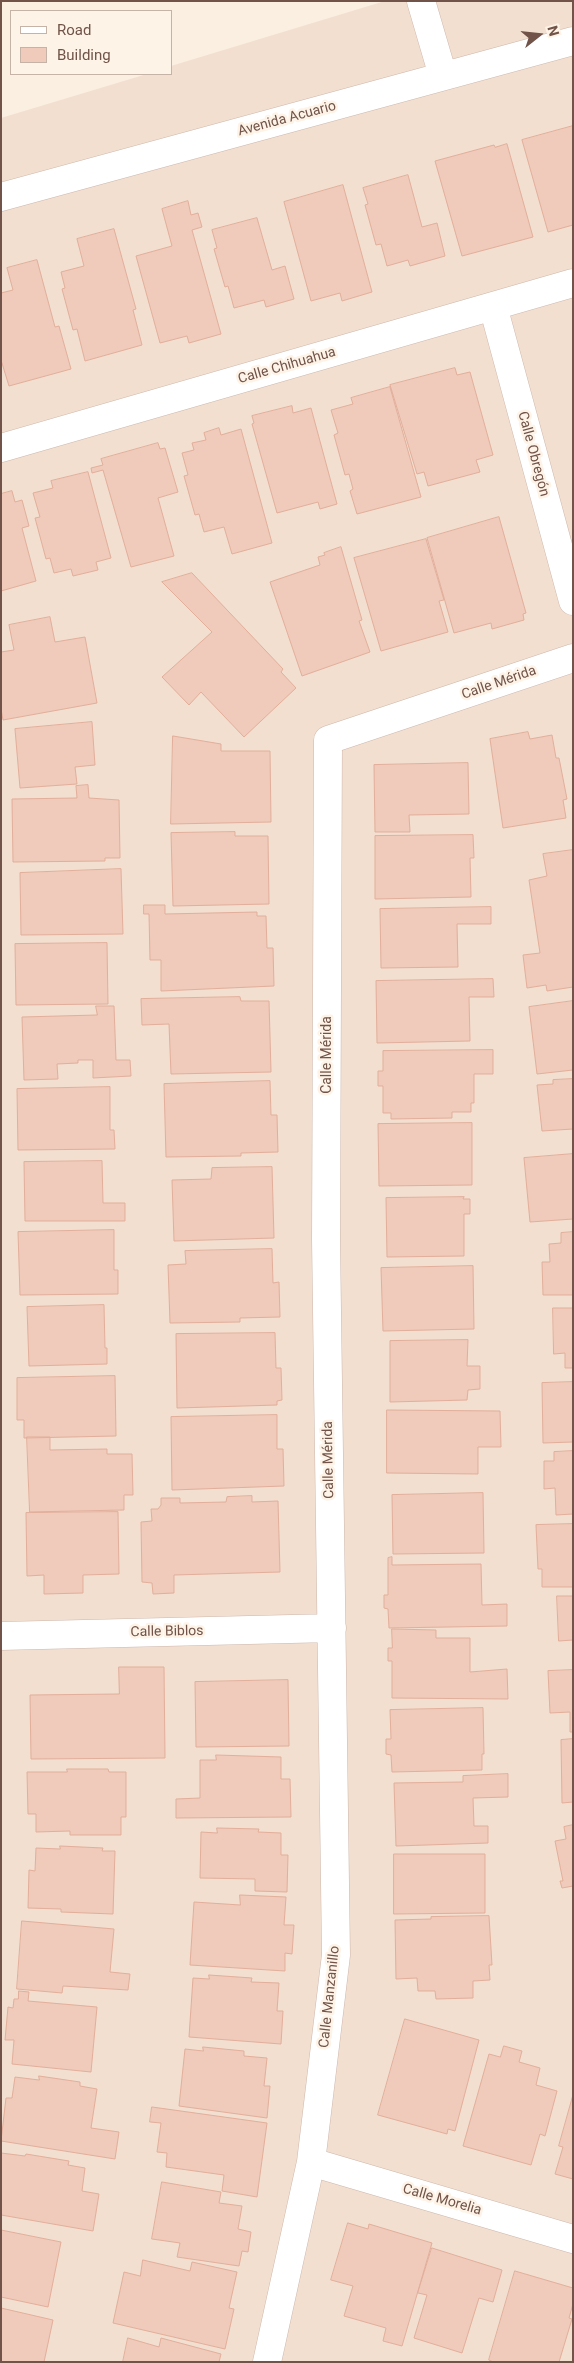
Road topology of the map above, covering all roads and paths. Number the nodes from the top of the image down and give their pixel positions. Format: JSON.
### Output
{"nodes":[{"id":1,"x":421,"y":1,"type":"edge"},
{"id":2,"x":573,"y":41,"type":"edge"},
{"id":3,"x":443,"y":76,"type":"junction"},
{"id":4,"x":1,"y":197,"type":"edge"},
{"id":5,"x":573,"y":283,"type":"edge"},
{"id":6,"x":493,"y":306,"type":"junction"},
{"id":7,"x":1,"y":448,"type":"edge"},
{"id":8,"x":573,"y":601,"type":"edge"},
{"id":9,"x":573,"y":658,"type":"edge"},
{"id":10,"x":332,"y":1628,"type":"junction"},
{"id":11,"x":1,"y":1636,"type":"edge"},
{"id":12,"x":311,"y":2162,"type":"junction"},
{"id":13,"x":573,"y":2239,"type":"edge"},
{"id":14,"x":267,"y":2362,"type":"edge"}],
"edges":[{"from":1,"to":3,"type":"street"},
{"from":2,"to":3,"type":"street","name":"Avenida Acuario"},
{"from":3,"to":4,"type":"street","name":"Avenida Acuario"},
{"from":5,"to":6,"type":"street","name":"Calle Chihuahua"},
{"from":6,"to":7,"type":"street","name":"Calle Chihuahua"},
{"from":6,"to":8,"type":"street","name":"Calle Obregón"},
{"from":9,"to":10,"type":"street","name":"Calle Mérida"},
{"from":10,"to":11,"type":"street","name":"Calle Biblos"},
{"from":10,"to":12,"type":"street","name":"Calle Manzanillo"},
{"from":12,"to":13,"type":"street","name":"Calle Morelia"},
{"from":12,"to":14,"type":"street","name":"Calle Manzanillo"}]}
